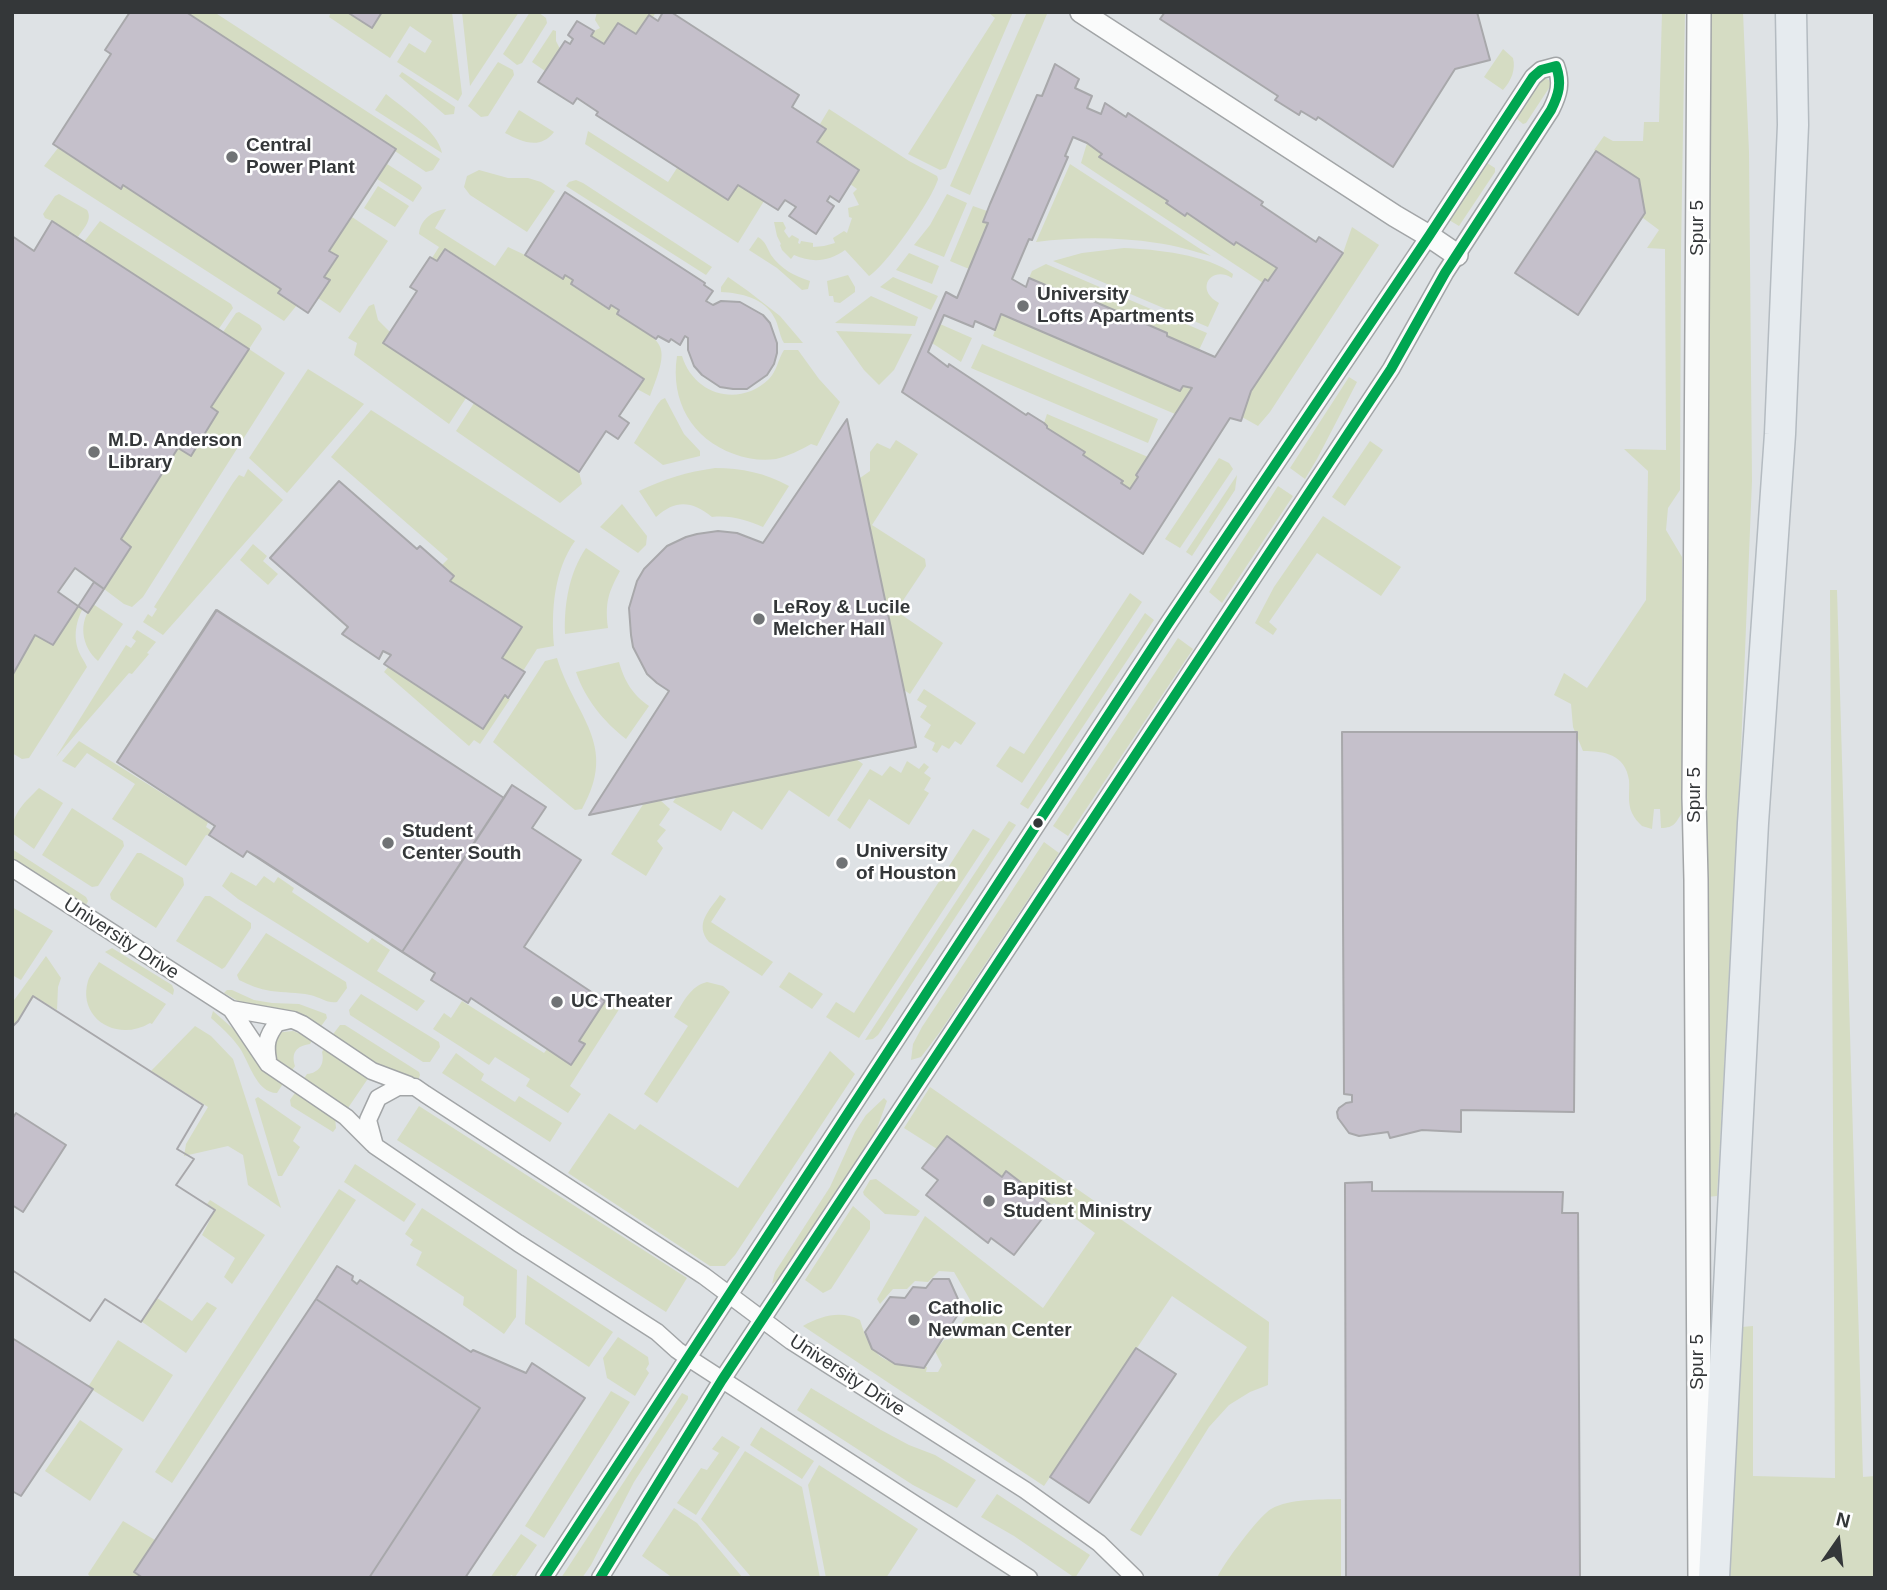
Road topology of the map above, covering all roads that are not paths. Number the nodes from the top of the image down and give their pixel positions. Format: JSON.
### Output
{"nodes":[{"id":1,"x":1081,"y":12,"type":"edge"},
{"id":2,"x":1699,"y":12,"type":"edge"},
{"id":3,"x":1791,"y":12,"type":"edge"},
{"id":4,"x":1505,"y":151,"type":"junction"},
{"id":5,"x":1429,"y":236,"type":"junction"},
{"id":6,"x":1457,"y":255,"type":"junction"},
{"id":7,"x":12,"y":867,"type":"edge"},
{"id":8,"x":230,"y":1009,"type":"junction"},
{"id":9,"x":293,"y":1020,"type":"junction"},
{"id":10,"x":268,"y":1063,"type":"junction"},
{"id":11,"x":415,"y":1087,"type":"junction"},
{"id":12,"x":375,"y":1146,"type":"junction"},
{"id":13,"x":729,"y":1293,"type":"junction"},
{"id":14,"x":762,"y":1320,"type":"junction"},
{"id":15,"x":687,"y":1357,"type":"junction"},
{"id":16,"x":722,"y":1380,"type":"junction"},
{"id":17,"x":544,"y":1578,"type":"edge"},
{"id":18,"x":600,"y":1578,"type":"edge"},
{"id":19,"x":1029,"y":1578,"type":"edge"},
{"id":20,"x":1135,"y":1578,"type":"edge"},
{"id":21,"x":1700,"y":1578,"type":"edge"},
{"id":22,"x":1714,"y":1578,"type":"edge"}],
"edges":[{"from":1,"to":5,"type":"street"},
{"from":2,"to":21,"type":"main road","name":"Spur 5"},
{"from":3,"to":22,"type":"highway","number":"Spur 5"},
{"from":4,"to":4,"type":"street"},
{"from":4,"to":5,"type":"street"},
{"from":4,"to":6,"type":"street"},
{"from":5,"to":6,"type":"street"},
{"from":5,"to":13,"type":"street"},
{"from":6,"to":14,"type":"street"},
{"from":7,"to":8,"type":"street","name":"University Drive"},
{"from":8,"to":9,"type":"street","name":"University Drive"},
{"from":8,"to":10,"type":"street","name":"University Drive"},
{"from":9,"to":10,"type":"street"},
{"from":9,"to":11,"type":"street","name":"University Drive"},
{"from":10,"to":12,"type":"street","name":"University Drive"},
{"from":11,"to":12,"type":"street"},
{"from":11,"to":13,"type":"street","name":"University Drive"},
{"from":12,"to":15,"type":"street","name":"University Drive"},
{"from":13,"to":14,"type":"street","name":"University Drive"},
{"from":13,"to":15,"type":"street"},
{"from":14,"to":16,"type":"street"},
{"from":14,"to":20,"type":"street","name":"University Drive"},
{"from":15,"to":16,"type":"street","name":"University Drive"},
{"from":15,"to":17,"type":"street"},
{"from":16,"to":18,"type":"street"},
{"from":16,"to":19,"type":"street","name":"University Drive"}]}
